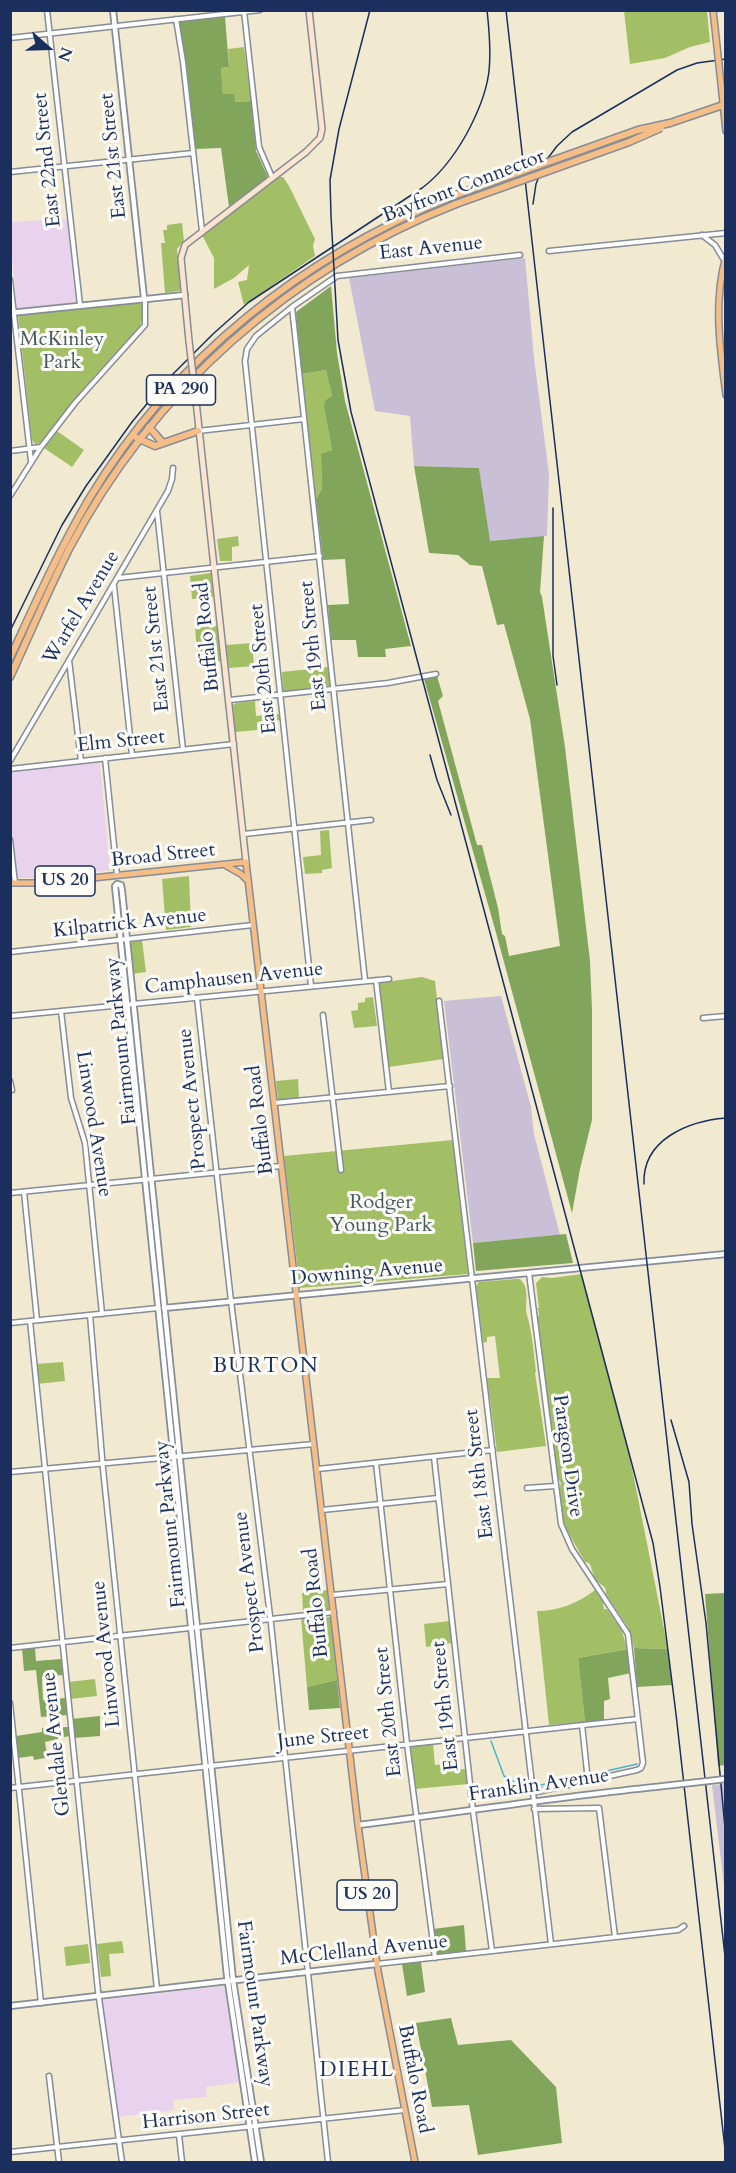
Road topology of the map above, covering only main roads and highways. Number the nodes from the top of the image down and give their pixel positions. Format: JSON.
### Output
{"nodes":[{"id":1,"x":309,"y":10,"type":"edge"},
{"id":2,"x":713,"y":10,"type":"edge"},
{"id":3,"x":724,"y":105,"type":"edge"},
{"id":4,"x":670,"y":123,"type":"junction"},
{"id":5,"x":726,"y":131,"type":"edge"},
{"id":6,"x":725,"y":258,"type":"edge"},
{"id":7,"x":724,"y":360,"type":"edge"},
{"id":8,"x":726,"y":395,"type":"edge"},
{"id":9,"x":149,"y":427,"type":"junction"},
{"id":10,"x":198,"y":431,"type":"junction"},
{"id":11,"x":133,"y":435,"type":"junction"},
{"id":12,"x":140,"y":440,"type":"junction"},
{"id":13,"x":162,"y":444,"type":"junction"},
{"id":14,"x":10,"y":658,"type":"edge"},
{"id":15,"x":10,"y":677,"type":"edge"},
{"id":16,"x":246,"y":862,"type":"junction"},
{"id":17,"x":224,"y":864,"type":"junction"},
{"id":18,"x":249,"y":881,"type":"junction"},
{"id":19,"x":13,"y":883,"type":"edge"},
{"id":20,"x":415,"y":2163,"type":"edge"}],
"edges":[{"from":1,"to":10,"type":"main road","name":"Buffalo Road","bridge":true},
{"from":2,"to":3,"type":"main road","bridge":true},
{"from":3,"to":4,"type":"highway","name":"Bayfront Connector","number":"PA 290"},
{"from":3,"to":5,"type":"main road"},
{"from":4,"to":9,"type":"highway","name":"Bayfront Connector","number":"PA 290","bridge":true},
{"from":4,"to":11,"type":"highway","name":"Bayfront Connector","number":"PA 290","bridge":true},
{"from":6,"to":7,"type":"main road"},
{"from":7,"to":8,"type":"main road"},
{"from":9,"to":12,"type":"highway","name":"Bayfront Connector","number":"PA 290"},
{"from":9,"to":13,"type":"highway"},
{"from":10,"to":13,"type":"highway"},
{"from":10,"to":16,"type":"main road","name":"Buffalo Road"},
{"from":11,"to":12,"type":"highway"},
{"from":11,"to":14,"type":"highway","name":"Bayfront Connector","number":"PA 290"},
{"from":12,"to":13,"type":"highway"},
{"from":12,"to":15,"type":"highway","name":"Bayfront Connector","number":"PA 290"},
{"from":16,"to":17,"type":"main road","name":"Broad Street","number":"US 20"},
{"from":16,"to":18,"type":"main road","name":"Buffalo Road","number":"US 20"},
{"from":17,"to":18,"type":"main road"},
{"from":17,"to":19,"type":"main road","name":"Broad Street","number":"US 20"},
{"from":18,"to":20,"type":"main road","name":"Buffalo Road","number":"US 20"}]}
